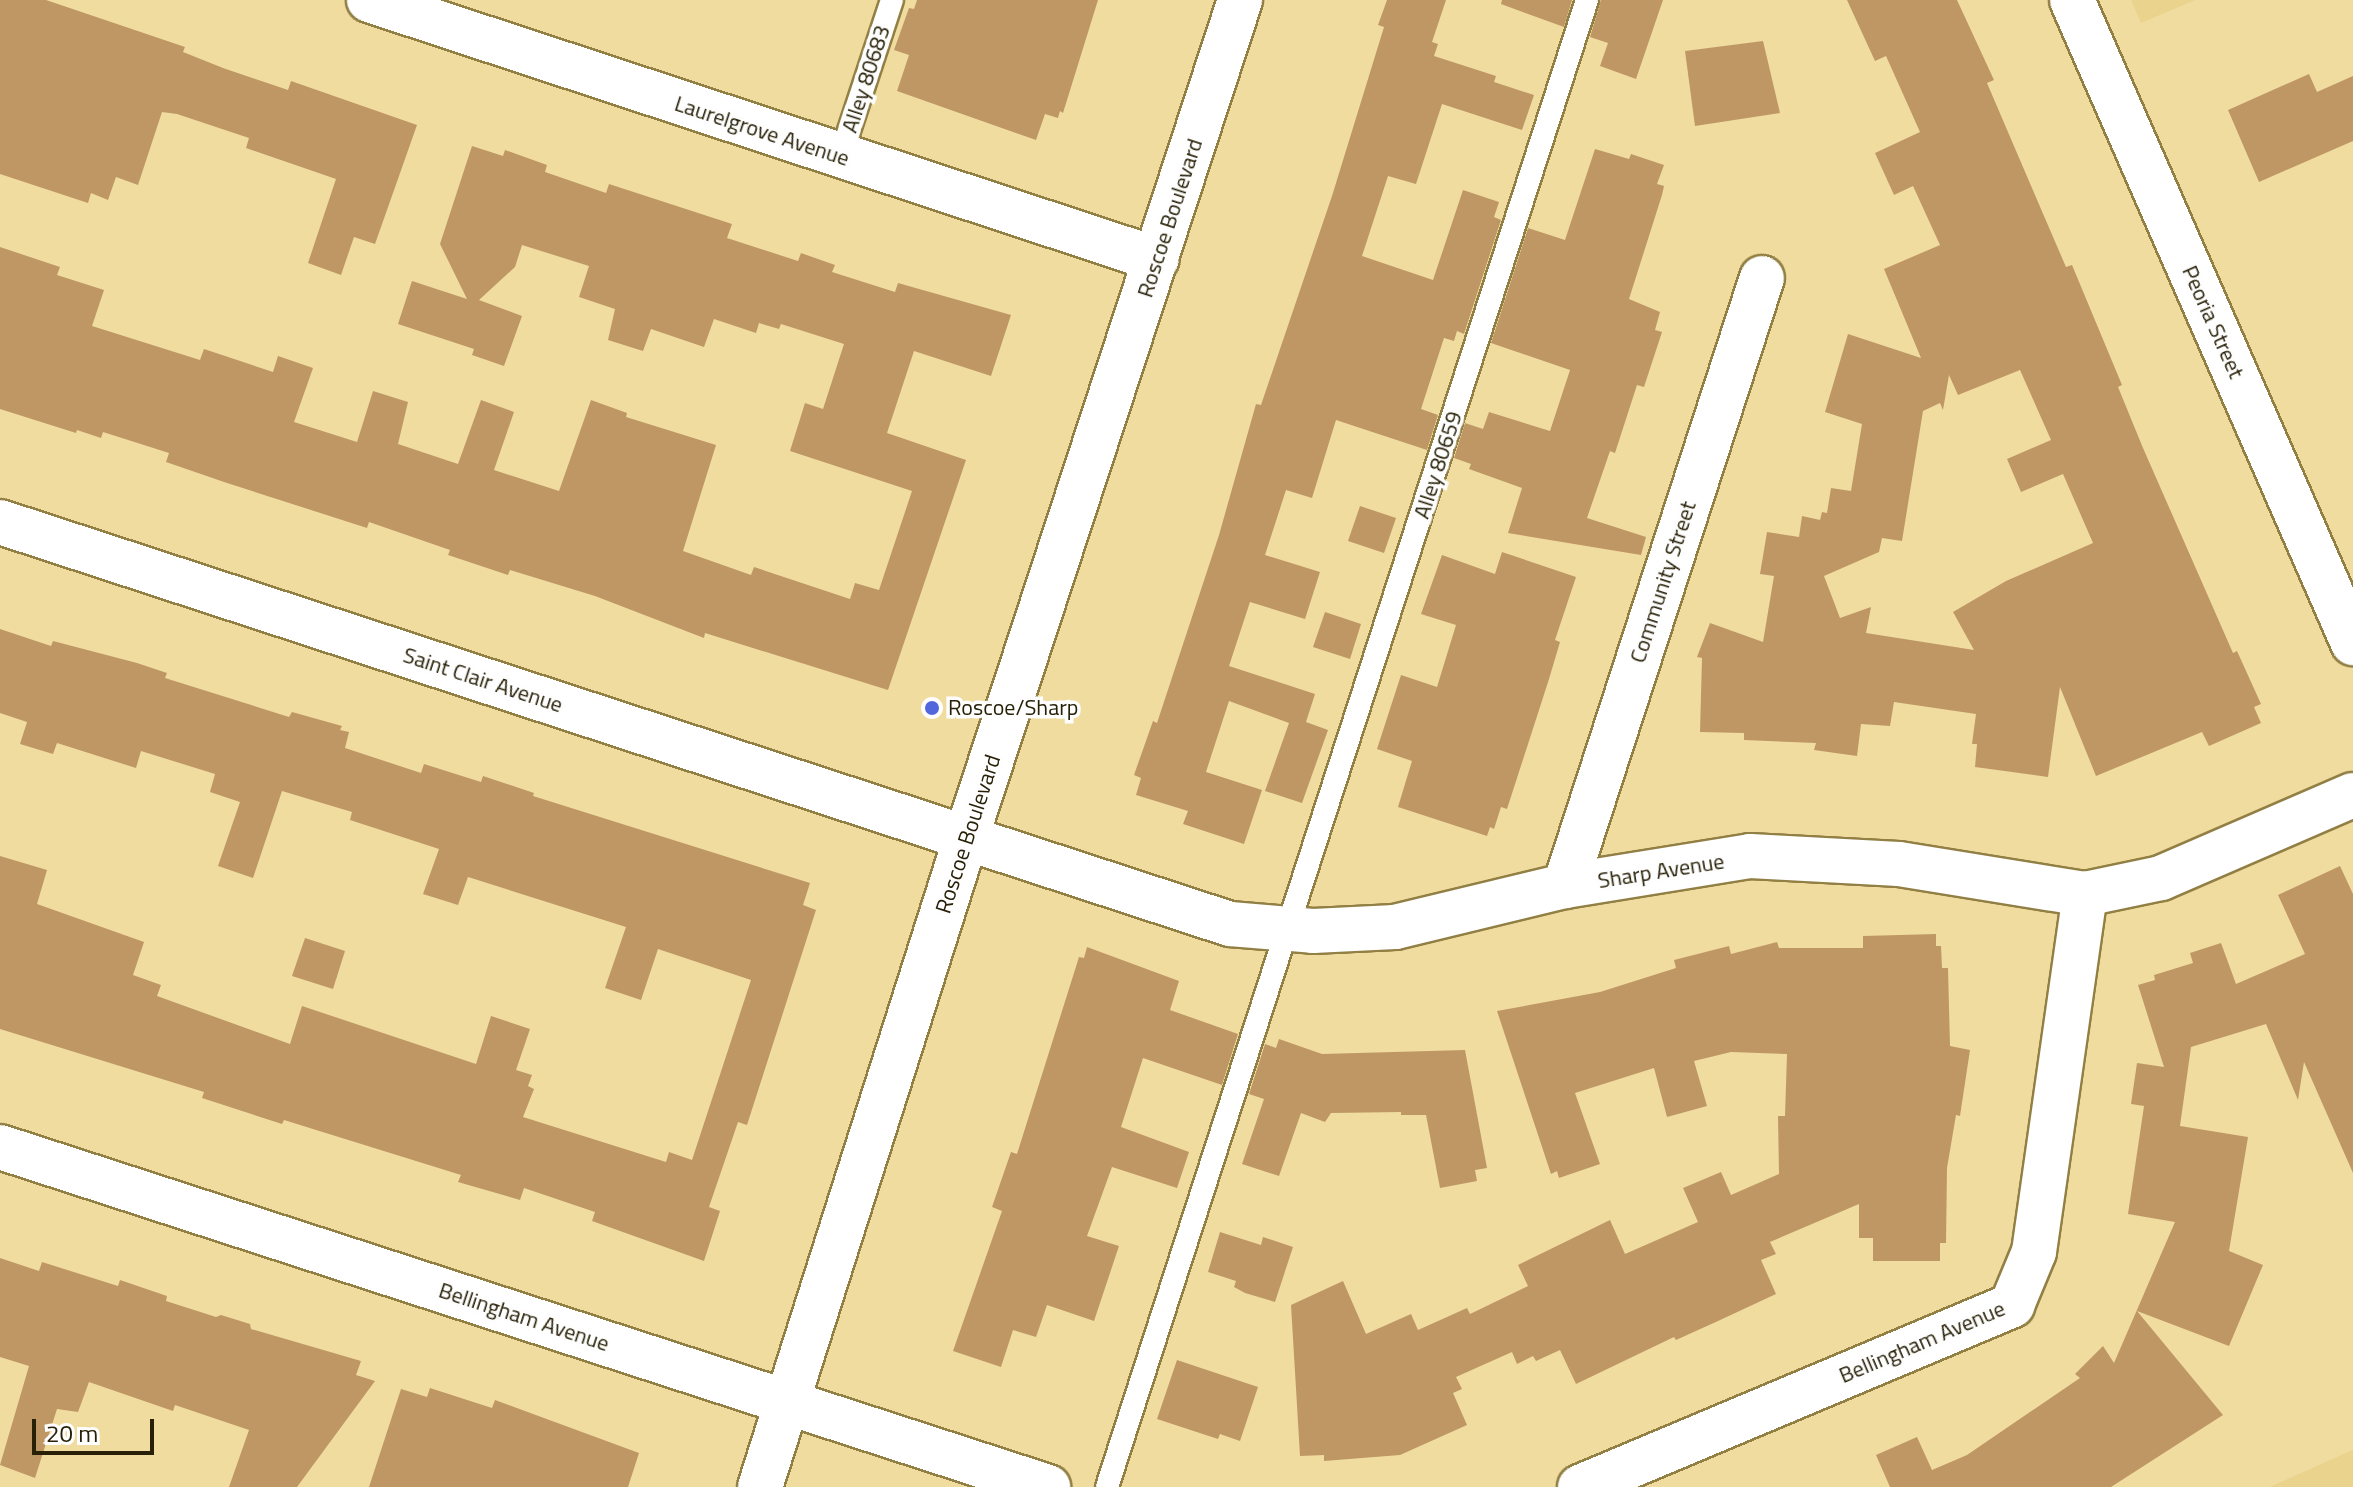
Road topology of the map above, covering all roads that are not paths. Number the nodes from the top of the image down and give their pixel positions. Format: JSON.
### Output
{"nodes":[{"id":1,"x":369,"y":0,"type":"edge"},
{"id":2,"x":892,"y":0,"type":"edge"},
{"id":3,"x":1240,"y":0,"type":"edge"},
{"id":4,"x":1587,"y":0,"type":"edge"},
{"id":5,"x":2072,"y":0,"type":"edge"},
{"id":6,"x":840,"y":158,"type":"junction"},
{"id":7,"x":1156,"y":259,"type":"junction"},
{"id":8,"x":1762,"y":278,"type":"dead end"},
{"id":9,"x":0,"y":522,"type":"edge"},
{"id":10,"x":2353,"y":643,"type":"edge"},
{"id":11,"x":2353,"y":795,"type":"edge"},
{"id":12,"x":966,"y":838,"type":"junction"},
{"id":13,"x":1565,"y":886,"type":"junction"},
{"id":14,"x":2085,"y":894,"type":"junction"},
{"id":15,"x":1289,"y":929,"type":"junction"},
{"id":16,"x":0,"y":1147,"type":"edge"},
{"id":17,"x":788,"y":1403,"type":"junction"},
{"id":18,"x":760,"y":1487,"type":"edge"},
{"id":19,"x":1048,"y":1487,"type":"edge"},
{"id":20,"x":1107,"y":1487,"type":"edge"},
{"id":21,"x":1580,"y":1487,"type":"edge"}],
"edges":[{"from":1,"to":6,"type":"street","name":"Laurelgrove Avenue"},
{"from":2,"to":6,"type":"lane","name":"Alley 80683"},
{"from":3,"to":7,"type":"street","name":"Roscoe Boulevard"},
{"from":4,"to":15,"type":"lane","name":"Alley 80659"},
{"from":5,"to":10,"type":"street","name":"Peoria Street"},
{"from":6,"to":7,"type":"street","name":"Laurelgrove Avenue"},
{"from":7,"to":12,"type":"street","name":"Roscoe Boulevard"},
{"from":8,"to":13,"type":"street","name":"Community Street"},
{"from":9,"to":12,"type":"street","name":"Saint Clair Avenue"},
{"from":11,"to":14,"type":"street","name":"Sharp Avenue"},
{"from":12,"to":15,"type":"street","name":"Sharp Avenue"},
{"from":12,"to":17,"type":"street","name":"Roscoe Boulevard"},
{"from":13,"to":14,"type":"street","name":"Sharp Avenue"},
{"from":13,"to":15,"type":"street","name":"Sharp Avenue"},
{"from":14,"to":21,"type":"street","name":"Bellingham Avenue"},
{"from":15,"to":20,"type":"lane","name":"Alley 80659"},
{"from":16,"to":17,"type":"street","name":"Bellingham Avenue"},
{"from":17,"to":18,"type":"street","name":"Roscoe Boulevard"},
{"from":17,"to":19,"type":"street","name":"Bellingham Avenue"}]}
